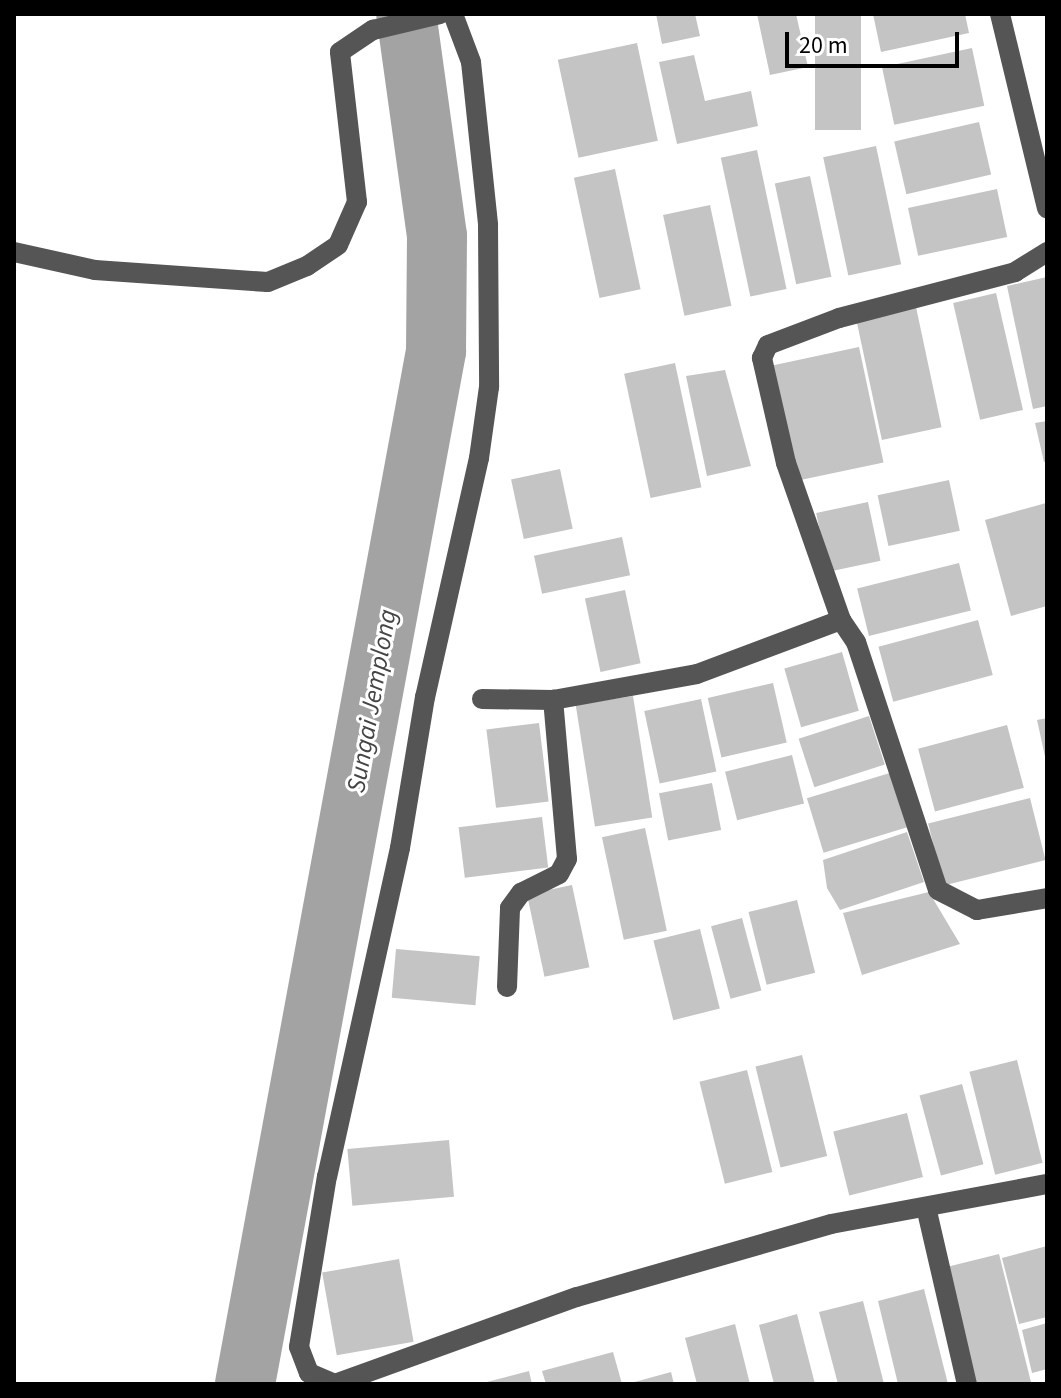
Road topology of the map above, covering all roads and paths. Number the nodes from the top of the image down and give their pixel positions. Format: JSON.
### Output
{"nodes":[{"id":1,"x":1000,"y":14,"type":"edge"},
{"id":2,"x":441,"y":15,"type":"edge"},
{"id":3,"x":1047,"y":208,"type":"edge"},
{"id":4,"x":14,"y":252,"type":"edge"},
{"id":5,"x":1047,"y":252,"type":"edge"},
{"id":6,"x":841,"y":620,"type":"junction"},
{"id":7,"x":482,"y":699,"type":"dead end"},
{"id":8,"x":553,"y":700,"type":"junction"},
{"id":9,"x":1047,"y":898,"type":"edge"},
{"id":10,"x":507,"y":987,"type":"dead end"},
{"id":11,"x":1047,"y":1184,"type":"edge"},
{"id":12,"x":926,"y":1207,"type":"junction"},
{"id":13,"x":335,"y":1384,"type":"edge"},
{"id":14,"x":967,"y":1384,"type":"edge"}],
"edges":[{"from":1,"to":3,"type":"street"},
{"from":2,"to":4,"type":"street"},
{"from":2,"to":13,"type":"street"},
{"from":5,"to":6,"type":"street"},
{"from":6,"to":8,"type":"street"},
{"from":6,"to":9,"type":"street"},
{"from":7,"to":8,"type":"street"},
{"from":8,"to":10,"type":"street"},
{"from":11,"to":12,"type":"street"},
{"from":12,"to":13,"type":"street"},
{"from":12,"to":14,"type":"street"}]}
